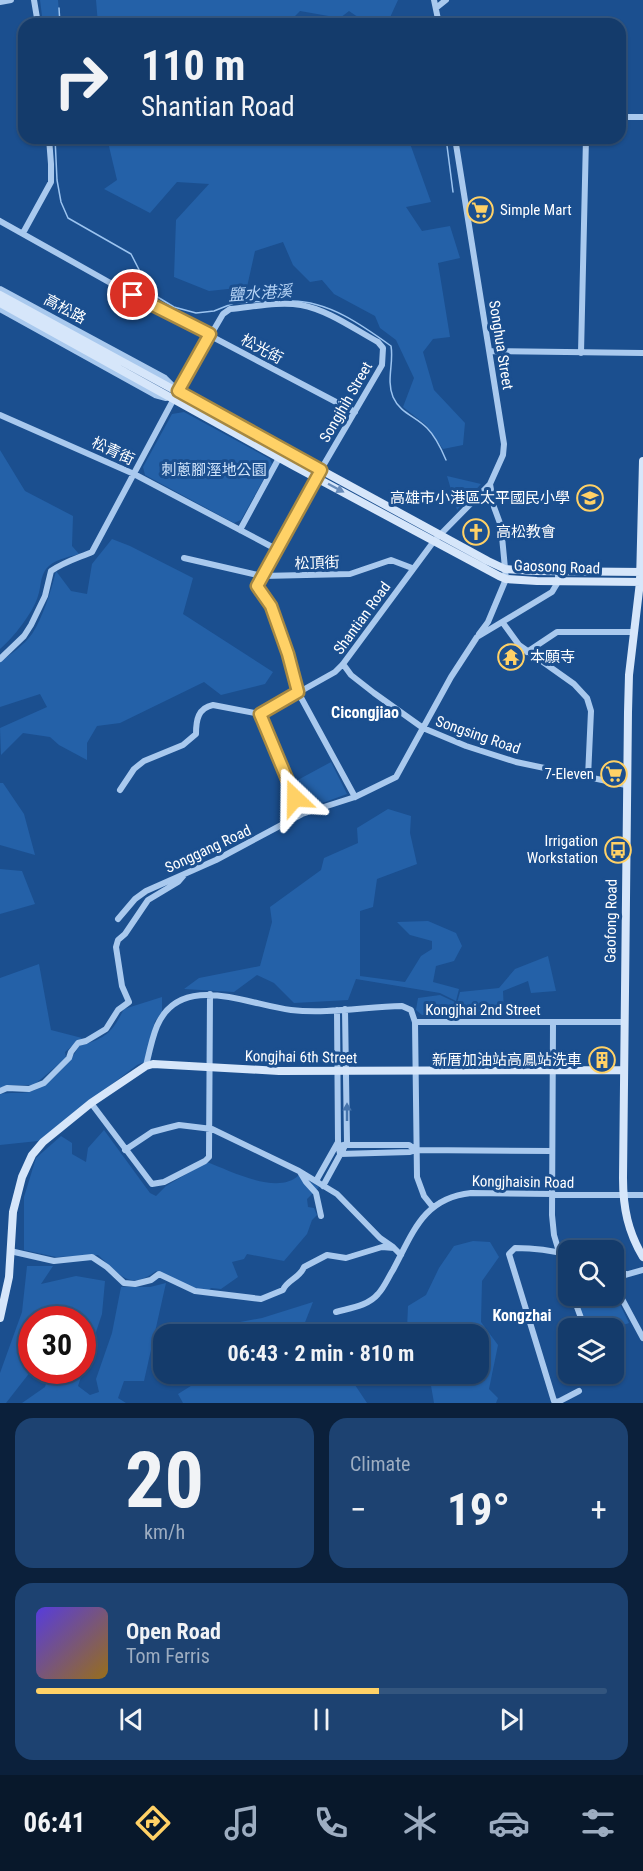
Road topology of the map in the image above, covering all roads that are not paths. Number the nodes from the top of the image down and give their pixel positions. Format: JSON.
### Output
{"nodes":[{"id":1,"x":11,"y":0,"type":"edge"},
{"id":2,"x":34,"y":0,"type":"edge"},
{"id":3,"x":434,"y":0,"type":"edge"},
{"id":4,"x":446,"y":0,"type":"edge"},
{"id":5,"x":0,"y":2,"type":"edge"},
{"id":6,"x":436,"y":8,"type":"junction"},
{"id":7,"x":37,"y":18,"type":"edge"},
{"id":8,"x":437,"y":18,"type":"edge"},
{"id":9,"x":626,"y":117,"type":"edge"},
{"id":10,"x":643,"y":117,"type":"edge"},
{"id":11,"x":49,"y":144,"type":"edge"},
{"id":12,"x":456,"y":144,"type":"edge"},
{"id":13,"x":586,"y":144,"type":"edge"},
{"id":14,"x":0,"y":221,"type":"edge"},
{"id":15,"x":22,"y":233,"type":"junction"},
{"id":16,"x":0,"y":289,"type":"edge"},
{"id":17,"x":0,"y":295,"type":"edge"},
{"id":18,"x":0,"y":303,"type":"edge"},
{"id":19,"x":0,"y":309,"type":"edge"},
{"id":20,"x":210,"y":334,"type":"junction"},
{"id":21,"x":490,"y":351,"type":"junction"},
{"id":22,"x":581,"y":353,"type":"junction"},
{"id":23,"x":643,"y":353,"type":"edge"},
{"id":24,"x":159,"y":385,"type":"junction"},
{"id":25,"x":178,"y":391,"type":"junction"},
{"id":26,"x":174,"y":400,"type":"junction"},
{"id":27,"x":355,"y":412,"type":"junction"},
{"id":28,"x":0,"y":415,"type":"edge"},
{"id":29,"x":279,"y":458,"type":"junction"},
{"id":30,"x":643,"y":460,"type":"edge"},
{"id":31,"x":134,"y":474,"type":"junction"},
{"id":32,"x":319,"y":474,"type":"junction"},
{"id":33,"x":490,"y":484,"type":"junction"},
{"id":34,"x":240,"y":530,"type":"junction"},
{"id":35,"x":437,"y":538,"type":"junction"},
{"id":36,"x":276,"y":549,"type":"junction"},
{"id":37,"x":184,"y":558,"type":"dead end"},
{"id":38,"x":412,"y":568,"type":"junction"},
{"id":39,"x":505,"y":569,"type":"junction"},
{"id":40,"x":558,"y":572,"type":"junction"},
{"id":41,"x":642,"y":572,"type":"edge"},
{"id":42,"x":262,"y":576,"type":"junction"},
{"id":43,"x":506,"y":579,"type":"junction"},
{"id":44,"x":558,"y":582,"type":"junction"},
{"id":45,"x":641,"y":582,"type":"edge"},
{"id":46,"x":502,"y":623,"type":"junction"},
{"id":47,"x":634,"y":632,"type":"junction"},
{"id":48,"x":477,"y":637,"type":"junction"},
{"id":49,"x":527,"y":652,"type":"junction"},
{"id":50,"x":0,"y":658,"type":"edge"},
{"id":51,"x":343,"y":664,"type":"junction"},
{"id":52,"x":298,"y":692,"type":"junction"},
{"id":53,"x":260,"y":714,"type":"junction"},
{"id":54,"x":423,"y":728,"type":"junction"},
{"id":55,"x":588,"y":777,"type":"junction"},
{"id":56,"x":626,"y":785,"type":"junction"},
{"id":57,"x":120,"y":790,"type":"dead end"},
{"id":58,"x":355,"y":797,"type":"junction"},
{"id":59,"x":302,"y":814,"type":"junction"},
{"id":60,"x":187,"y":873,"type":"junction"},
{"id":61,"x":118,"y":919,"type":"dead end"},
{"id":62,"x":210,"y":994,"type":"junction"},
{"id":63,"x":345,"y":1009,"type":"junction"},
{"id":64,"x":337,"y":1010,"type":"junction"},
{"id":65,"x":415,"y":1022,"type":"junction"},
{"id":66,"x":553,"y":1022,"type":"junction"},
{"id":67,"x":624,"y":1022,"type":"junction"},
{"id":68,"x":146,"y":1066,"type":"junction"},
{"id":69,"x":209,"y":1068,"type":"junction"},
{"id":70,"x":624,"y":1070,"type":"junction"},
{"id":71,"x":342,"y":1071,"type":"junction"},
{"id":72,"x":416,"y":1071,"type":"junction"},
{"id":73,"x":554,"y":1071,"type":"junction"},
{"id":74,"x":0,"y":1091,"type":"edge"},
{"id":75,"x":91,"y":1104,"type":"junction"},
{"id":76,"x":209,"y":1128,"type":"junction"},
{"id":77,"x":341,"y":1144,"type":"junction"},
{"id":78,"x":125,"y":1150,"type":"junction"},
{"id":79,"x":416,"y":1150,"type":"junction"},
{"id":80,"x":552,"y":1151,"type":"junction"},
{"id":81,"x":340,"y":1154,"type":"junction"},
{"id":82,"x":299,"y":1171,"type":"junction"},
{"id":83,"x":316,"y":1181,"type":"junction"},
{"id":84,"x":323,"y":1186,"type":"junction"},
{"id":85,"x":552,"y":1194,"type":"junction"},
{"id":86,"x":643,"y":1195,"type":"edge"},
{"id":87,"x":623,"y":1196,"type":"junction"},
{"id":88,"x":432,"y":1206,"type":"junction"},
{"id":89,"x":321,"y":1216,"type":"dead end"},
{"id":90,"x":394,"y":1248,"type":"junction"},
{"id":91,"x":558,"y":1249,"type":"edge"},
{"id":92,"x":10,"y":1251,"type":"junction"},
{"id":93,"x":558,"y":1252,"type":"edge"},
{"id":94,"x":400,"y":1256,"type":"junction"},
{"id":95,"x":643,"y":1257,"type":"edge"},
{"id":96,"x":643,"y":1270,"type":"edge"},
{"id":97,"x":624,"y":1273,"type":"edge"},
{"id":98,"x":627,"y":1274,"type":"junction"},
{"id":99,"x":624,"y":1275,"type":"edge"},
{"id":100,"x":624,"y":1303,"type":"edge"},
{"id":101,"x":336,"y":1312,"type":"dead end"},
{"id":102,"x":0,"y":1318,"type":"edge"},
{"id":103,"x":643,"y":1338,"type":"edge"},
{"id":104,"x":579,"y":1391,"type":"dead end"}],
"edges":[{"from":1,"to":5,"type":"street"},
{"from":2,"to":7,"type":"street"},
{"from":3,"to":6,"type":"street"},
{"from":4,"to":6,"type":"street"},
{"from":6,"to":8,"type":"street"},
{"from":9,"to":10,"type":"street"},
{"from":11,"to":15,"type":"street"},
{"from":12,"to":21,"type":"street","name":"Songhua Street"},
{"from":13,"to":22,"type":"street"},
{"from":14,"to":15,"type":"street","name":"松光街"},
{"from":15,"to":20,"type":"street","name":"松光街"},
{"from":16,"to":25,"type":"street","name":"高松路"},
{"from":17,"to":24,"type":"street","name":"高松路"},
{"from":18,"to":24,"type":"street","name":"高松路"},
{"from":19,"to":26,"type":"street","name":"高松路"},
{"from":20,"to":25,"type":"street"},
{"from":20,"to":27,"type":"street","name":"松光街"},
{"from":20,"to":27,"type":"street","name":"Songjhih Street"},
{"from":21,"to":22,"type":"street"},
{"from":21,"to":33,"type":"street","name":"Songhua Street"},
{"from":22,"to":23,"type":"street"},
{"from":24,"to":25,"type":"street","name":"Gaosong Road"},
{"from":24,"to":26,"type":"street","name":"Gaosong Road"},
{"from":25,"to":26,"type":"street"},
{"from":25,"to":32,"type":"street","name":"Gaosong Road"},
{"from":26,"to":29,"type":"street","name":"Gaosong Road"},
{"from":26,"to":31,"type":"street"},
{"from":27,"to":32,"type":"street","name":"Songjhih Street"},
{"from":28,"to":31,"type":"street","name":"松青街"},
{"from":29,"to":32,"type":"street","name":"Gaosong Road"},
{"from":29,"to":34,"type":"street"},
{"from":30,"to":41,"type":"street","name":"Gaofong Road"},
{"from":31,"to":34,"type":"street","name":"松青街"},
{"from":31,"to":50,"type":"street"},
{"from":32,"to":35,"type":"street","name":"Gaosong Road"},
{"from":32,"to":36,"type":"street","name":"Songjhih Street"},
{"from":33,"to":35,"type":"street","name":"Songhua Street"},
{"from":33,"to":39,"type":"street"},
{"from":34,"to":36,"type":"street","name":"松青街"},
{"from":35,"to":38,"type":"street","name":"Shantian Road"},
{"from":35,"to":39,"type":"street","name":"Gaosong Road"},
{"from":35,"to":43,"type":"street","name":"Gaosong Road"},
{"from":36,"to":42,"type":"street","name":"Songjhih Street"},
{"from":37,"to":42,"type":"street","name":"松頂街"},
{"from":38,"to":42,"type":"street","name":"松頂街"},
{"from":38,"to":51,"type":"street","name":"Shantian Road"},
{"from":39,"to":40,"type":"street","name":"Gaosong Road"},
{"from":39,"to":43,"type":"street"},
{"from":40,"to":41,"type":"street","name":"Gaosong Road"},
{"from":40,"to":44,"type":"street"},
{"from":41,"to":45,"type":"street","name":"Gaofong Road"},
{"from":42,"to":52,"type":"street"},
{"from":43,"to":44,"type":"street","name":"Gaosong Road"},
{"from":43,"to":48,"type":"street","name":"Songgang Road"},
{"from":44,"to":45,"type":"street","name":"Gaosong Road"},
{"from":44,"to":46,"type":"street"},
{"from":45,"to":47,"type":"street","name":"Gaofong Road"},
{"from":46,"to":48,"type":"street"},
{"from":46,"to":49,"type":"street"},
{"from":47,"to":49,"type":"street"},
{"from":47,"to":56,"type":"street","name":"Gaofong Road"},
{"from":48,"to":54,"type":"street","name":"Songgang Road"},
{"from":49,"to":55,"type":"street"},
{"from":51,"to":52,"type":"street","name":"Shantian Road"},
{"from":51,"to":54,"type":"street","name":"Songsing Road"},
{"from":52,"to":53,"type":"street","name":"Shantian Road"},
{"from":52,"to":58,"type":"street"},
{"from":53,"to":57,"type":"street"},
{"from":53,"to":59,"type":"street"},
{"from":54,"to":55,"type":"street","name":"Songsing Road"},
{"from":54,"to":58,"type":"street","name":"Songgang Road"},
{"from":55,"to":56,"type":"street","name":"Songsing Road"},
{"from":56,"to":67,"type":"street","name":"Gaofong Road"},
{"from":58,"to":59,"type":"street","name":"Songgang Road"},
{"from":59,"to":60,"type":"street","name":"Songgang Road"},
{"from":60,"to":61,"type":"street","name":"Songgang Road"},
{"from":60,"to":74,"type":"street"},
{"from":62,"to":64,"type":"street","name":"Kongjhai 2nd Street"},
{"from":62,"to":68,"type":"street","name":"Kongjhai 2nd Street"},
{"from":62,"to":69,"type":"street"},
{"from":63,"to":64,"type":"street","name":"Kongjhai 2nd Street"},
{"from":63,"to":65,"type":"street","name":"Kongjhai 2nd Street"},
{"from":63,"to":71,"type":"street"},
{"from":64,"to":71,"type":"street"},
{"from":65,"to":66,"type":"street","name":"Kongjhai 2nd Street"},
{"from":65,"to":72,"type":"street"},
{"from":66,"to":67,"type":"street","name":"Kongjhai 2nd Street"},
{"from":66,"to":73,"type":"street"},
{"from":67,"to":70,"type":"street","name":"Gaofong Road"},
{"from":68,"to":69,"type":"street","name":"Kongjhai 6th Street"},
{"from":68,"to":75,"type":"street"},
{"from":69,"to":71,"type":"street","name":"Kongjhai 6th Street"},
{"from":69,"to":76,"type":"street"},
{"from":70,"to":73,"type":"street","name":"Kongjhai 6th Street"},
{"from":70,"to":87,"type":"street","name":"Gaofong Road"},
{"from":71,"to":72,"type":"street","name":"Kongjhai 6th Street"},
{"from":71,"to":77,"type":"street"},
{"from":72,"to":73,"type":"street","name":"Kongjhai 6th Street"},
{"from":72,"to":79,"type":"street"},
{"from":73,"to":80,"type":"street"},
{"from":75,"to":78,"type":"street"},
{"from":75,"to":92,"type":"street"},
{"from":76,"to":78,"type":"street"},
{"from":76,"to":78,"type":"street"},
{"from":76,"to":82,"type":"street"},
{"from":77,"to":79,"type":"street"},
{"from":77,"to":81,"type":"street"},
{"from":77,"to":83,"type":"street"},
{"from":79,"to":80,"type":"street"},
{"from":79,"to":81,"type":"street"},
{"from":79,"to":88,"type":"street"},
{"from":80,"to":85,"type":"street"},
{"from":81,"to":84,"type":"street"},
{"from":82,"to":83,"type":"street"},
{"from":82,"to":89,"type":"street"},
{"from":83,"to":84,"type":"street"},
{"from":84,"to":90,"type":"street"},
{"from":85,"to":87,"type":"street","name":"Kongjhaisin Road"},
{"from":85,"to":88,"type":"street","name":"Kongjhaisin Road"},
{"from":85,"to":91,"type":"street"},
{"from":86,"to":87,"type":"street","name":"Kongjhaisin Road"},
{"from":87,"to":95,"type":"street","name":"Gaofong Road"},
{"from":88,"to":94,"type":"street","name":"Kongjhaisin Road"},
{"from":90,"to":92,"type":"street"},
{"from":90,"to":94,"type":"street"},
{"from":92,"to":102,"type":"street"},
{"from":93,"to":104,"type":"street"},
{"from":94,"to":101,"type":"street","name":"Kongjhaisin Road"},
{"from":96,"to":98,"type":"street"},
{"from":97,"to":98,"type":"street"},
{"from":98,"to":99,"type":"street"},
{"from":100,"to":103,"type":"street"}]}
